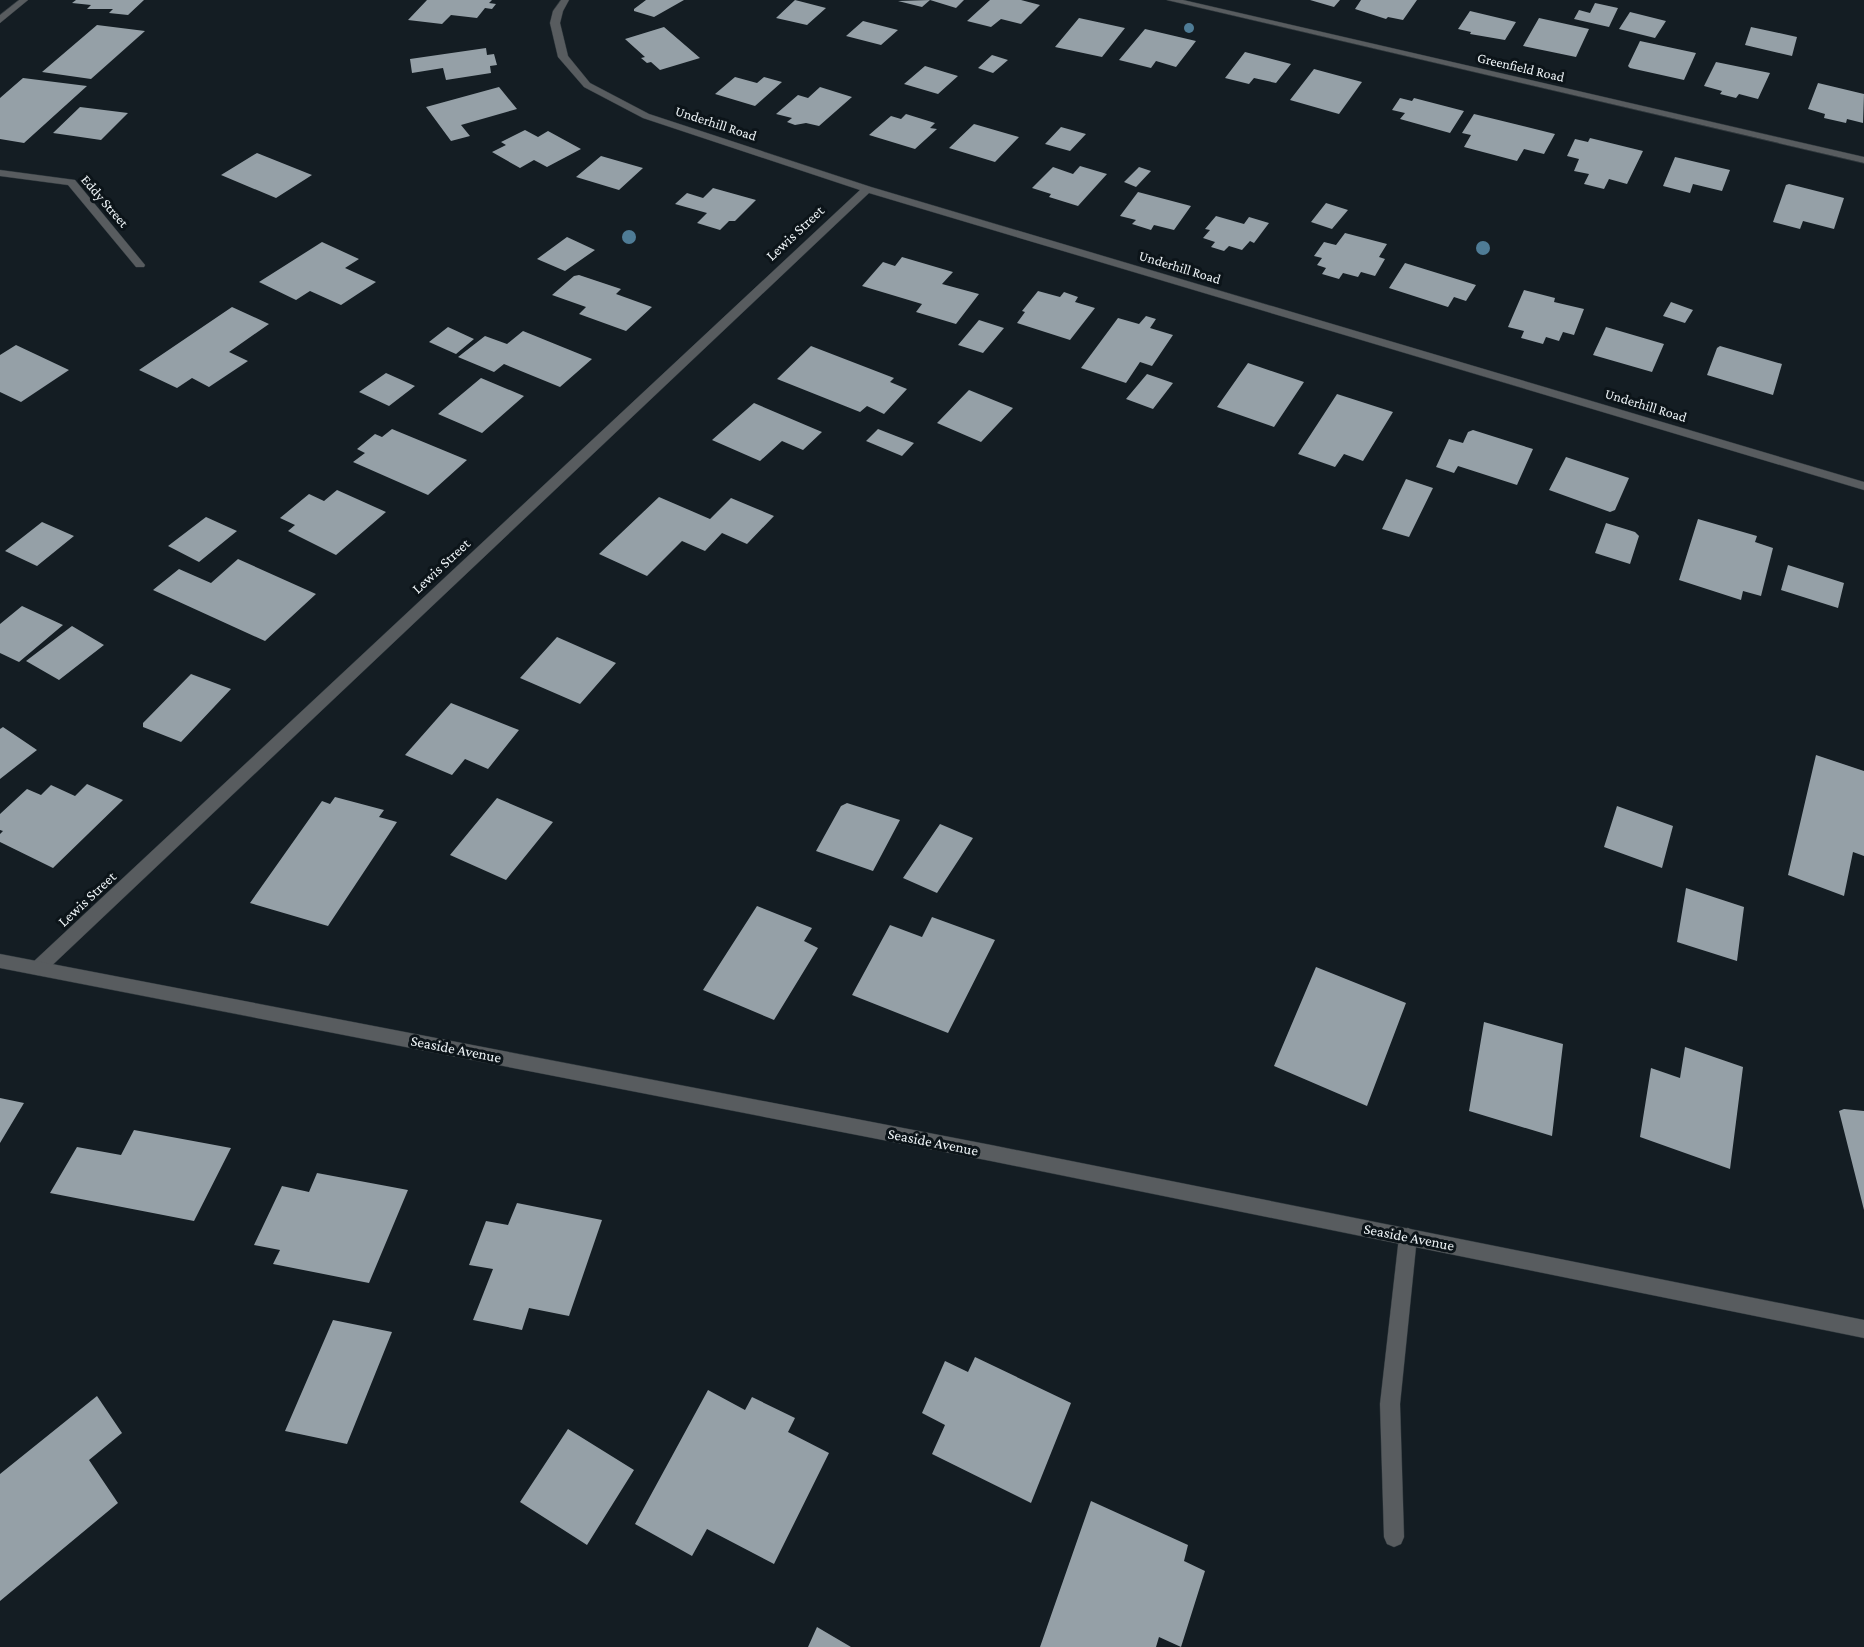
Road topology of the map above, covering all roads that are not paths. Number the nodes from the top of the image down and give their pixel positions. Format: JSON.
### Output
{"nodes":[{"id":1,"x":24,"y":0,"type":"edge"},
{"id":2,"x":565,"y":0,"type":"edge"},
{"id":3,"x":1171,"y":0,"type":"edge"},
{"id":4,"x":0,"y":20,"type":"edge"},
{"id":5,"x":1864,"y":160,"type":"edge"},
{"id":6,"x":0,"y":173,"type":"edge"},
{"id":7,"x":867,"y":189,"type":"junction"},
{"id":8,"x":140,"y":265,"type":"dead end"},
{"id":9,"x":1864,"y":486,"type":"edge"},
{"id":10,"x":0,"y":961,"type":"edge"},
{"id":11,"x":38,"y":968,"type":"junction"},
{"id":12,"x":1408,"y":1237,"type":"junction"},
{"id":13,"x":1864,"y":1329,"type":"edge"},
{"id":14,"x":1394,"y":1537,"type":"dead end"}],
"edges":[{"from":1,"to":4,"type":"street"},
{"from":2,"to":7,"type":"street","name":"Underhill Road"},
{"from":3,"to":5,"type":"street","name":"Greenfield Road"},
{"from":6,"to":8,"type":"street","name":"Eddy Street"},
{"from":7,"to":9,"type":"street","name":"Underhill Road"},
{"from":7,"to":11,"type":"street","name":"Lewis Street"},
{"from":10,"to":11,"type":"street","name":"Seaside Avenue"},
{"from":11,"to":12,"type":"street","name":"Seaside Avenue"},
{"from":12,"to":13,"type":"street","name":"Seaside Avenue"},
{"from":12,"to":14,"type":"street"}]}
